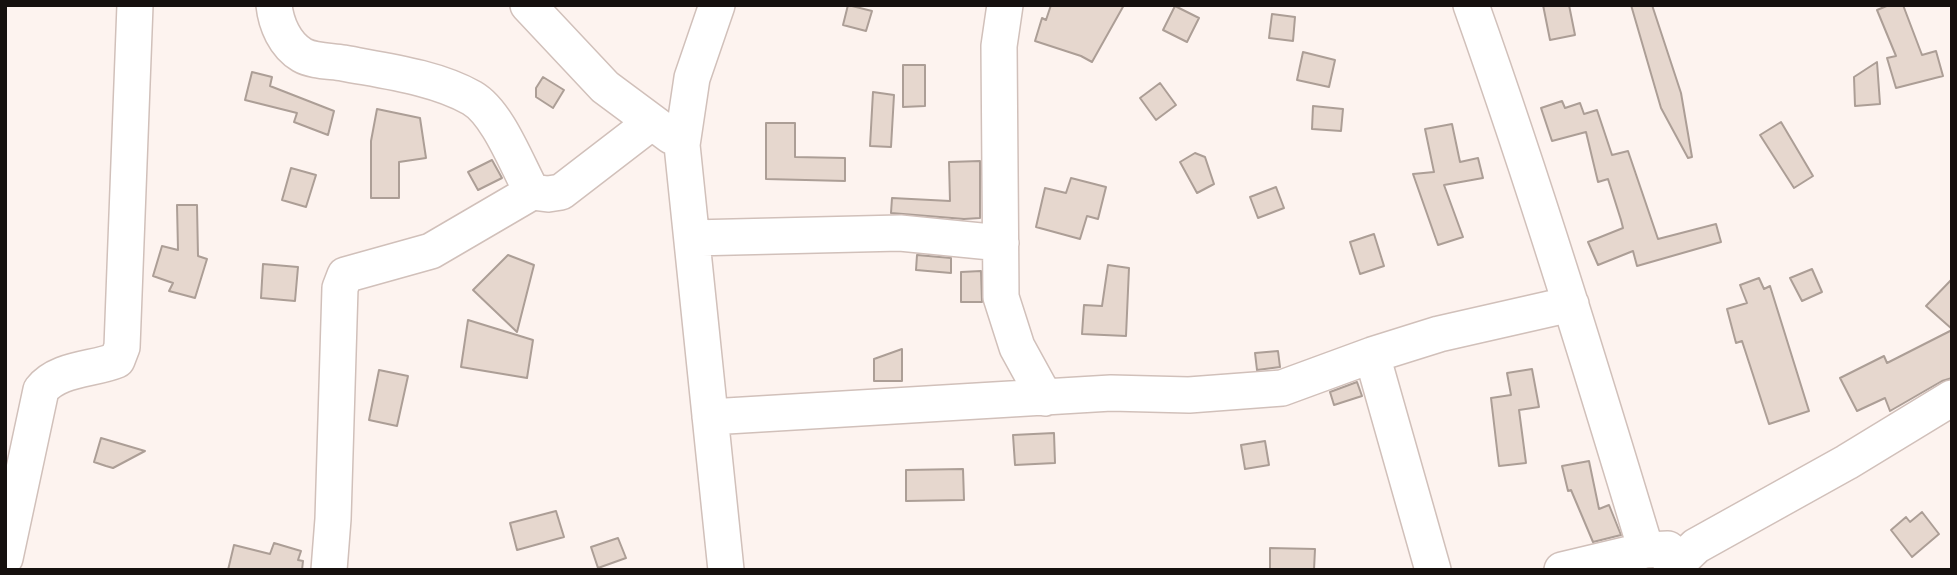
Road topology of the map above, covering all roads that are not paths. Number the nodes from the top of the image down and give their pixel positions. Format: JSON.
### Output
{"nodes":[{"id":1,"x":135,"y":5,"type":"edge"},
{"id":2,"x":274,"y":5,"type":"edge"},
{"id":3,"x":528,"y":5,"type":"edge"},
{"id":4,"x":717,"y":5,"type":"edge"},
{"id":5,"x":1005,"y":5,"type":"edge"},
{"id":6,"x":1471,"y":5,"type":"edge"},
{"id":7,"x":652,"y":122,"type":"junction"},
{"id":8,"x":682,"y":145,"type":"junction"},
{"id":9,"x":532,"y":191,"type":"junction"},
{"id":10,"x":692,"y":238,"type":"junction"},
{"id":11,"x":1001,"y":243,"type":"junction"},
{"id":12,"x":1571,"y":304,"type":"junction"},
{"id":13,"x":1372,"y":355,"type":"junction"},
{"id":14,"x":1045,"y":398,"type":"junction"},
{"id":15,"x":1952,"y":398,"type":"edge"},
{"id":16,"x":710,"y":417,"type":"junction"},
{"id":17,"x":14,"y":487,"type":"edge"},
{"id":18,"x":5,"y":558,"type":"edge"},
{"id":19,"x":1658,"y":560,"type":"edge"},
{"id":20,"x":329,"y":570,"type":"edge"},
{"id":21,"x":726,"y":570,"type":"edge"},
{"id":22,"x":1433,"y":570,"type":"edge"},
{"id":23,"x":1562,"y":570,"type":"edge"}],
"edges":[{"from":1,"to":17,"type":"street"},
{"from":2,"to":9,"type":"street"},
{"from":3,"to":7,"type":"street"},
{"from":4,"to":8,"type":"street"},
{"from":5,"to":11,"type":"street"},
{"from":6,"to":12,"type":"street"},
{"from":7,"to":8,"type":"street"},
{"from":7,"to":9,"type":"street"},
{"from":8,"to":10,"type":"street"},
{"from":9,"to":20,"type":"street"},
{"from":10,"to":11,"type":"street"},
{"from":10,"to":16,"type":"street"},
{"from":11,"to":14,"type":"street"},
{"from":12,"to":13,"type":"street"},
{"from":12,"to":19,"type":"street"},
{"from":13,"to":14,"type":"street"},
{"from":13,"to":22,"type":"street"},
{"from":14,"to":16,"type":"street"},
{"from":15,"to":19,"type":"street"},
{"from":16,"to":21,"type":"street"},
{"from":17,"to":18,"type":"street"},
{"from":19,"to":23,"type":"street"}]}
